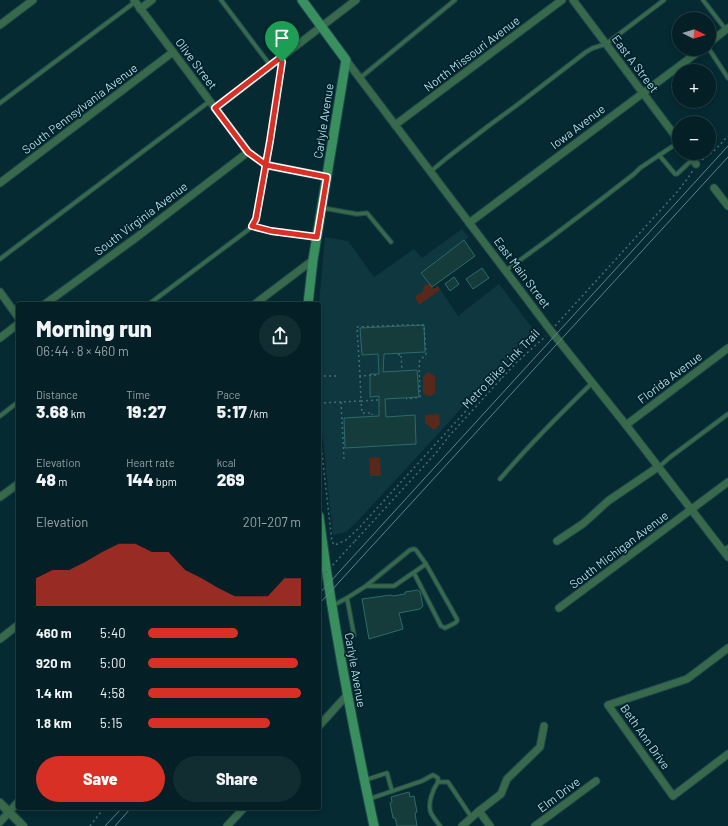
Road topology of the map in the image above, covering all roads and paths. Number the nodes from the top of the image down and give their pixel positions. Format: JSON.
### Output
{"nodes":[{"id":1,"x":33,"y":0,"type":"edge"},
{"id":2,"x":152,"y":0,"type":"edge"},
{"id":3,"x":221,"y":0,"type":"edge"},
{"id":4,"x":302,"y":0,"type":"edge"},
{"id":5,"x":356,"y":0,"type":"edge"},
{"id":6,"x":455,"y":0,"type":"edge"},
{"id":7,"x":562,"y":0,"type":"edge"},
{"id":8,"x":573,"y":0,"type":"edge"},
{"id":9,"x":664,"y":0,"type":"edge"},
{"id":10,"x":703,"y":0,"type":"edge"},
{"id":11,"x":134,"y":1,"type":"edge"},
{"id":12,"x":140,"y":9,"type":"junction"},
{"id":13,"x":0,"y":25,"type":"edge"},
{"id":14,"x":321,"y":26,"type":"junction"},
{"id":15,"x":727,"y":29,"type":"edge"},
{"id":16,"x":716,"y":38,"type":"edge"},
{"id":17,"x":606,"y":44,"type":"junction"},
{"id":18,"x":173,"y":52,"type":"junction"},
{"id":19,"x":692,"y":56,"type":"edge"},
{"id":20,"x":714,"y":56,"type":"edge"},
{"id":21,"x":280,"y":58,"type":"junction"},
{"id":22,"x":346,"y":60,"type":"junction"},
{"id":23,"x":270,"y":65,"type":"junction"},
{"id":24,"x":360,"y":78,"type":"junction"},
{"id":25,"x":728,"y":78,"type":"edge"},
{"id":26,"x":643,"y":92,"type":"junction"},
{"id":27,"x":210,"y":101,"type":"junction"},
{"id":28,"x":0,"y":103,"type":"edge"},
{"id":29,"x":215,"y":108,"type":"junction"},
{"id":30,"x":395,"y":125,"type":"junction"},
{"id":31,"x":672,"y":131,"type":"edge"},
{"id":32,"x":728,"y":136,"type":"edge"},
{"id":33,"x":672,"y":146,"type":"edge"},
{"id":34,"x":248,"y":152,"type":"junction"},
{"id":35,"x":659,"y":155,"type":"junction"},
{"id":36,"x":695,"y":162,"type":"junction"},
{"id":37,"x":266,"y":165,"type":"junction"},
{"id":38,"x":430,"y":172,"type":"junction"},
{"id":39,"x":327,"y":177,"type":"junction"},
{"id":40,"x":0,"y":183,"type":"edge"},
{"id":41,"x":714,"y":188,"type":"dead end"},
{"id":42,"x":728,"y":206,"type":"edge"},
{"id":43,"x":322,"y":207,"type":"junction"},
{"id":44,"x":469,"y":223,"type":"junction"},
{"id":45,"x":252,"y":226,"type":"junction"},
{"id":46,"x":317,"y":237,"type":"junction"},
{"id":47,"x":391,"y":242,"type":"dead end"},
{"id":48,"x":0,"y":259,"type":"edge"},
{"id":49,"x":313,"y":260,"type":"junction"},
{"id":50,"x":505,"y":270,"type":"junction"},
{"id":51,"x":0,"y":292,"type":"edge"},
{"id":52,"x":48,"y":302,"type":"edge"},
{"id":53,"x":152,"y":302,"type":"edge"},
{"id":54,"x":258,"y":302,"type":"edge"},
{"id":55,"x":308,"y":302,"type":"edge"},
{"id":56,"x":16,"y":314,"type":"edge"},
{"id":57,"x":16,"y":326,"type":"edge"},
{"id":58,"x":550,"y":330,"type":"junction"},
{"id":59,"x":0,"y":338,"type":"edge"},
{"id":60,"x":728,"y":348,"type":"edge"},
{"id":61,"x":398,"y":354,"type":"dead end"},
{"id":62,"x":402,"y":370,"type":"dead end"},
{"id":63,"x":321,"y":376,"type":"edge"},
{"id":64,"x":338,"y":376,"type":"dead end"},
{"id":65,"x":360,"y":376,"type":"junction"},
{"id":66,"x":376,"y":376,"type":"dead end"},
{"id":67,"x":501,"y":379,"type":"junction"},
{"id":68,"x":592,"y":383,"type":"junction"},
{"id":69,"x":406,"y":399,"type":"dead end"},
{"id":70,"x":378,"y":400,"type":"dead end"},
{"id":71,"x":362,"y":401,"type":"junction"},
{"id":72,"x":341,"y":402,"type":"junction"},
{"id":73,"x":16,"y":404,"type":"edge"},
{"id":74,"x":321,"y":404,"type":"edge"},
{"id":75,"x":728,"y":414,"type":"edge"},
{"id":76,"x":0,"y":416,"type":"edge"},
{"id":77,"x":372,"y":416,"type":"dead end"},
{"id":78,"x":626,"y":425,"type":"junction"},
{"id":79,"x":321,"y":445,"type":"edge"},
{"id":80,"x":344,"y":459,"type":"dead end"},
{"id":81,"x":658,"y":467,"type":"junction"},
{"id":82,"x":500,"y":479,"type":"dead end"},
{"id":83,"x":728,"y":482,"type":"edge"},
{"id":84,"x":16,"y":485,"type":"edge"},
{"id":85,"x":0,"y":497,"type":"edge"},
{"id":86,"x":691,"y":509,"type":"junction"},
{"id":87,"x":321,"y":531,"type":"edge"},
{"id":88,"x":557,"y":541,"type":"dead end"},
{"id":89,"x":725,"y":549,"type":"edge"},
{"id":90,"x":728,"y":557,"type":"edge"},
{"id":91,"x":426,"y":564,"type":"junction"},
{"id":92,"x":414,"y":573,"type":"junction"},
{"id":93,"x":321,"y":578,"type":"edge"},
{"id":94,"x":366,"y":586,"type":"junction"},
{"id":95,"x":347,"y":598,"type":"junction"},
{"id":96,"x":331,"y":606,"type":"junction"},
{"id":97,"x":559,"y":608,"type":"dead end"},
{"id":98,"x":16,"y":627,"type":"edge"},
{"id":99,"x":354,"y":635,"type":"dead end"},
{"id":100,"x":0,"y":639,"type":"edge"},
{"id":101,"x":728,"y":648,"type":"edge"},
{"id":102,"x":347,"y":695,"type":"junction"},
{"id":103,"x":321,"y":724,"type":"edge"},
{"id":104,"x":544,"y":726,"type":"dead end"},
{"id":105,"x":728,"y":754,"type":"edge"},
{"id":106,"x":364,"y":780,"type":"junction"},
{"id":107,"x":596,"y":781,"type":"dead end"},
{"id":108,"x":438,"y":782,"type":"junction"},
{"id":109,"x":392,"y":791,"type":"junction"},
{"id":110,"x":368,"y":800,"type":"junction"},
{"id":111,"x":0,"y":803,"type":"edge"},
{"id":112,"x":16,"y":804,"type":"edge"},
{"id":113,"x":102,"y":810,"type":"edge"},
{"id":114,"x":242,"y":810,"type":"edge"},
{"id":115,"x":480,"y":811,"type":"junction"},
{"id":116,"x":9,"y":812,"type":"junction"},
{"id":117,"x":472,"y":818,"type":"junction"},
{"id":118,"x":0,"y":822,"type":"edge"},
{"id":119,"x":23,"y":826,"type":"edge"},
{"id":120,"x":90,"y":826,"type":"edge"},
{"id":121,"x":227,"y":826,"type":"edge"},
{"id":122,"x":374,"y":826,"type":"edge"},
{"id":123,"x":440,"y":826,"type":"edge"},
{"id":124,"x":462,"y":826,"type":"edge"},
{"id":125,"x":490,"y":826,"type":"edge"},
{"id":126,"x":535,"y":826,"type":"edge"}],
"edges":[{"from":1,"to":13,"type":"street"},
{"from":2,"to":12,"type":"street"},
{"from":3,"to":23,"type":"lane"},
{"from":4,"to":14,"type":"main road","name":"East Main Street"},
{"from":5,"to":14,"type":"street"},
{"from":6,"to":24,"type":"lane"},
{"from":7,"to":30,"type":"street","name":"North Missouri Avenue"},
{"from":8,"to":17,"type":"street","name":"East A Street"},
{"from":9,"to":17,"type":"lane"},
{"from":10,"to":15,"type":"lane"},
{"from":11,"to":12,"type":"street","name":"Olive Street"},
{"from":11,"to":28,"type":"lane"},
{"from":12,"to":18,"type":"street","name":"Olive Street"},
{"from":14,"to":21,"type":"street"},
{"from":14,"to":22,"type":"main road","name":"East Main Street"},
{"from":15,"to":16,"type":"street"},
{"from":17,"to":26,"type":"street","name":"East A Street"},
{"from":17,"to":38,"type":"lane"},
{"from":18,"to":27,"type":"street","name":"Olive Street"},
{"from":18,"to":40,"type":"street","name":"South Pennsylvania Avenue"},
{"from":19,"to":26,"type":"street","name":"Iowa Avenue"},
{"from":20,"to":25,"type":"lane"},
{"from":21,"to":23,"type":"street"},
{"from":21,"to":37,"type":"lane"},
{"from":22,"to":24,"type":"street","name":"East Main Street"},
{"from":22,"to":39,"type":"main road","name":"Carlyle Avenue"},
{"from":23,"to":29,"type":"street"},
{"from":24,"to":30,"type":"street","name":"East Main Street"},
{"from":26,"to":31,"type":"street","name":"East A Street"},
{"from":26,"to":44,"type":"street","name":"Iowa Avenue"},
{"from":27,"to":29,"type":"street","name":"Olive Street"},
{"from":27,"to":48,"type":"lane"},
{"from":29,"to":34,"type":"street","name":"Olive Street"},
{"from":30,"to":38,"type":"street","name":"East Main Street"},
{"from":32,"to":36,"type":"path","name":"Metro Bike Link Trail"},
{"from":33,"to":35,"type":"lane"},
{"from":34,"to":37,"type":"street","name":"Olive Street"},
{"from":34,"to":52,"type":"street","name":"South Virginia Avenue"},
{"from":35,"to":36,"type":"lane"},
{"from":35,"to":50,"type":"lane"},
{"from":36,"to":58,"type":"path","name":"Metro Bike Link Trail"},
{"from":37,"to":39,"type":"street","name":"Olive Street"},
{"from":37,"to":45,"type":"lane"},
{"from":38,"to":44,"type":"street","name":"East Main Street"},
{"from":39,"to":43,"type":"main road","name":"Carlyle Avenue"},
{"from":41,"to":42,"type":"street"},
{"from":43,"to":46,"type":"main road","name":"Carlyle Avenue"},
{"from":43,"to":47,"type":"lane"},
{"from":44,"to":50,"type":"street","name":"East Main Street"},
{"from":45,"to":46,"type":"lane"},
{"from":45,"to":53,"type":"lane"},
{"from":46,"to":49,"type":"main road","name":"Carlyle Avenue"},
{"from":49,"to":54,"type":"street"},
{"from":49,"to":55,"type":"main road","name":"Carlyle Avenue"},
{"from":50,"to":58,"type":"street","name":"East Main Street"},
{"from":51,"to":56,"type":"street"},
{"from":57,"to":59,"type":"street"},
{"from":58,"to":67,"type":"path","name":"Metro Bike Link Trail"},
{"from":58,"to":68,"type":"street","name":"East Main Street"},
{"from":60,"to":78,"type":"street","name":"Florida Avenue"},
{"from":61,"to":62,"type":"path"},
{"from":63,"to":64,"type":"path"},
{"from":65,"to":66,"type":"path"},
{"from":65,"to":69,"type":"path"},
{"from":65,"to":71,"type":"path"},
{"from":67,"to":79,"type":"path"},
{"from":67,"to":93,"type":"path","name":"Metro Bike Link Trail","bridge":true},
{"from":68,"to":78,"type":"street","name":"East Main Street"},
{"from":68,"to":82,"type":"lane"},
{"from":70,"to":71,"type":"path"},
{"from":71,"to":72,"type":"path"},
{"from":71,"to":77,"type":"path"},
{"from":72,"to":74,"type":"path"},
{"from":72,"to":80,"type":"path"},
{"from":73,"to":76,"type":"lane"},
{"from":75,"to":81,"type":"lane"},
{"from":78,"to":81,"type":"street","name":"East Main Street"},
{"from":81,"to":86,"type":"street","name":"East Main Street"},
{"from":81,"to":88,"type":"street"},
{"from":83,"to":86,"type":"street","name":"South Michigan Avenue"},
{"from":84,"to":85,"type":"street"},
{"from":86,"to":89,"type":"street","name":"East Main Street"},
{"from":86,"to":97,"type":"street","name":"South Michigan Avenue"},
{"from":87,"to":96,"type":"main road","name":"Carlyle Avenue"},
{"from":89,"to":90,"type":"street","name":"East Main Street"},
{"from":91,"to":92,"type":"lane"},
{"from":91,"to":92,"type":"lane"},
{"from":91,"to":94,"type":"lane"},
{"from":92,"to":94,"type":"lane"},
{"from":94,"to":95,"type":"lane"},
{"from":95,"to":96,"type":"lane"},
{"from":95,"to":99,"type":"lane"},
{"from":96,"to":102,"type":"main road","name":"Carlyle Avenue"},
{"from":98,"to":100,"type":"street"},
{"from":101,"to":105,"type":"street","name":"Beth Ann Drive"},
{"from":102,"to":103,"type":"street"},
{"from":102,"to":106,"type":"main road","name":"Carlyle Avenue"},
{"from":104,"to":115,"type":"street"},
{"from":106,"to":109,"type":"lane"},
{"from":106,"to":110,"type":"main road","name":"Carlyle Avenue"},
{"from":107,"to":126,"type":"street","name":"Elm Drive"},
{"from":108,"to":109,"type":"lane"},
{"from":108,"to":117,"type":"lane"},
{"from":108,"to":123,"type":"lane"},
{"from":109,"to":110,"type":"lane"},
{"from":110,"to":122,"type":"main road","name":"Carlyle Avenue"},
{"from":111,"to":116,"type":"street"},
{"from":112,"to":116,"type":"street"},
{"from":113,"to":120,"type":"path"},
{"from":114,"to":121,"type":"street"},
{"from":115,"to":117,"type":"street"},
{"from":115,"to":125,"type":"street"},
{"from":116,"to":118,"type":"street"},
{"from":116,"to":119,"type":"street"},
{"from":117,"to":124,"type":"street"}]}
